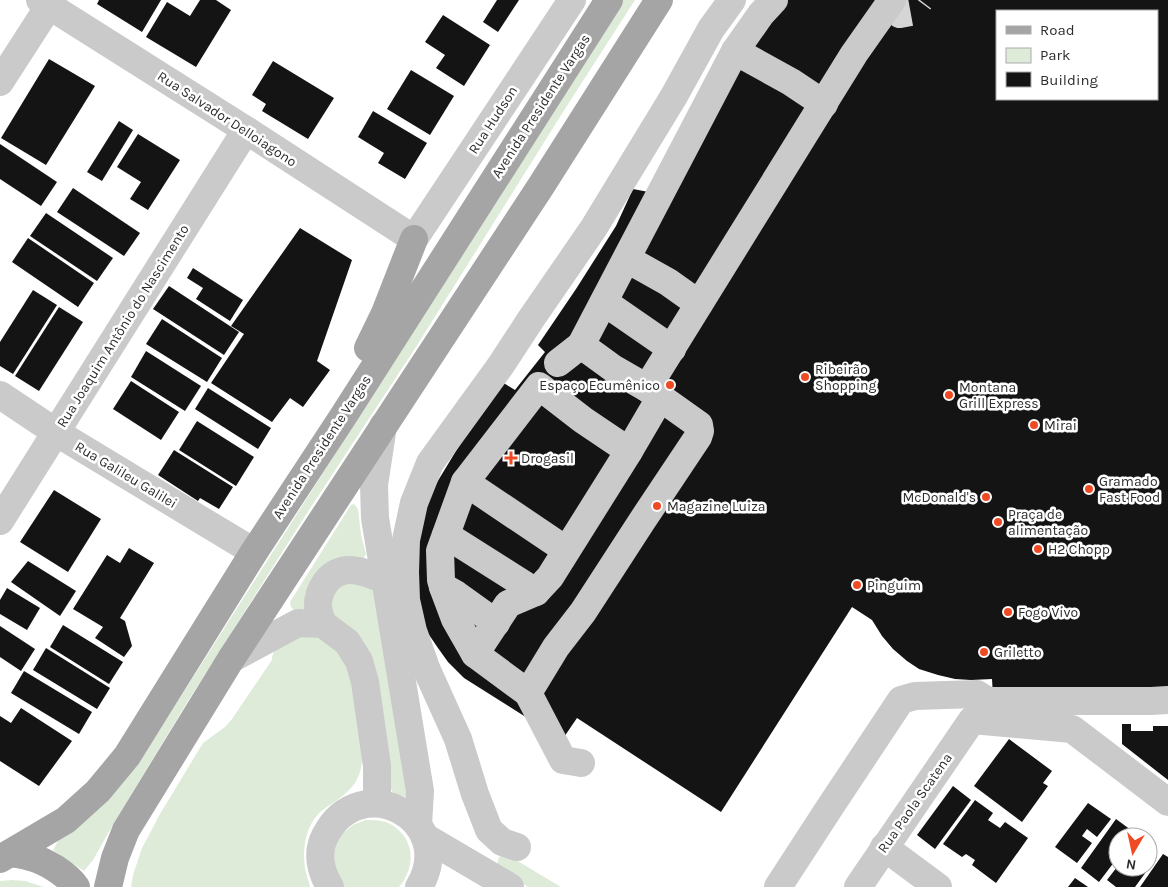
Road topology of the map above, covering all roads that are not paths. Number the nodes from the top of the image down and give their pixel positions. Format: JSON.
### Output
{"nodes":[{"id":1,"x":572,"y":0,"type":"edge"},
{"id":2,"x":609,"y":0,"type":"edge"},
{"id":3,"x":659,"y":0,"type":"edge"},
{"id":4,"x":732,"y":0,"type":"edge"},
{"id":5,"x":774,"y":0,"type":"edge"},
{"id":6,"x":892,"y":0,"type":"edge"},
{"id":7,"x":44,"y":3,"type":"edge"},
{"id":8,"x":735,"y":51,"type":"junction"},
{"id":9,"x":0,"y":82,"type":"edge"},
{"id":10,"x":824,"y":104,"type":"junction"},
{"id":11,"x":246,"y":130,"type":"junction"},
{"id":12,"x":414,"y":239,"type":"junction"},
{"id":13,"x":626,"y":259,"type":"junction"},
{"id":14,"x":604,"y":302,"type":"junction"},
{"id":15,"x":699,"y":304,"type":"junction"},
{"id":16,"x":581,"y":345,"type":"junction"},
{"id":17,"x":672,"y":348,"type":"junction"},
{"id":18,"x":558,"y":363,"type":"dead end"},
{"id":19,"x":654,"y":393,"type":"junction"},
{"id":20,"x":0,"y":396,"type":"edge"},
{"id":21,"x":344,"y":415,"type":"junction"},
{"id":22,"x":383,"y":426,"type":"junction"},
{"id":23,"x":57,"y":432,"type":"junction"},
{"id":24,"x":629,"y":451,"type":"junction"},
{"id":25,"x":465,"y":482,"type":"junction"},
{"id":26,"x":0,"y":522,"type":"edge"},
{"id":27,"x":446,"y":534,"type":"junction"},
{"id":28,"x":566,"y":550,"type":"junction"},
{"id":29,"x":254,"y":552,"type":"junction"},
{"id":30,"x":384,"y":579,"type":"junction"},
{"id":31,"x":443,"y":587,"type":"junction"},
{"id":32,"x":536,"y":592,"type":"junction"},
{"id":33,"x":496,"y":623,"type":"junction"},
{"id":34,"x":323,"y":624,"type":"junction"},
{"id":35,"x":475,"y":654,"type":"junction"},
{"id":36,"x":231,"y":659,"type":"junction"},
{"id":37,"x":528,"y":693,"type":"junction"},
{"id":38,"x":1168,"y":700,"type":"edge"},
{"id":39,"x":581,"y":763,"type":"dead end"},
{"id":40,"x":1168,"y":802,"type":"edge"},
{"id":41,"x":377,"y":803,"type":"junction"},
{"id":42,"x":424,"y":841,"type":"junction"},
{"id":43,"x":884,"y":846,"type":"junction"},
{"id":44,"x":517,"y":847,"type":"dead end"},
{"id":45,"x":5,"y":856,"type":"edge"},
{"id":46,"x":76,"y":887,"type":"edge"},
{"id":47,"x":108,"y":887,"type":"edge"},
{"id":48,"x":330,"y":887,"type":"edge"},
{"id":49,"x":419,"y":887,"type":"edge"},
{"id":50,"x":474,"y":887,"type":"edge"},
{"id":51,"x":510,"y":887,"type":"edge"},
{"id":52,"x":778,"y":887,"type":"edge"},
{"id":53,"x":858,"y":887,"type":"edge"},
{"id":54,"x":938,"y":887,"type":"edge"}],
"edges":[{"from":1,"to":12,"type":"street","name":"Rua Hudson"},
{"from":2,"to":21,"type":"main road","name":"Avenida Presidente Vargas"},
{"from":3,"to":22,"type":"main road"},
{"from":4,"to":44,"type":"street"},
{"from":5,"to":8,"type":"street"},
{"from":6,"to":10,"type":"street"},
{"from":7,"to":9,"type":"street"},
{"from":7,"to":11,"type":"street","name":"Rua Salvador Delloiagono"},
{"from":8,"to":10,"type":"street"},
{"from":8,"to":13,"type":"street"},
{"from":10,"to":15,"type":"street"},
{"from":11,"to":12,"type":"street","name":"Rua Salvador Delloiagono"},
{"from":11,"to":23,"type":"street","name":"Rua Joaquim Antônio do Nascimento"},
{"from":12,"to":21,"type":"main road"},
{"from":13,"to":14,"type":"street"},
{"from":13,"to":15,"type":"street"},
{"from":14,"to":16,"type":"street"},
{"from":14,"to":17,"type":"street"},
{"from":15,"to":17,"type":"street"},
{"from":16,"to":18,"type":"street"},
{"from":16,"to":19,"type":"street"},
{"from":17,"to":19,"type":"street"},
{"from":19,"to":24,"type":"street"},
{"from":19,"to":37,"type":"street"},
{"from":20,"to":23,"type":"street","name":"Rua Galileu Galilei"},
{"from":21,"to":29,"type":"main road","name":"Avenida Presidente Vargas"},
{"from":22,"to":30,"type":"street"},
{"from":22,"to":36,"type":"main road"},
{"from":23,"to":26,"type":"street","name":"Rua Joaquim Antônio do Nascimento"},
{"from":23,"to":29,"type":"street","name":"Rua Galileu Galilei"},
{"from":24,"to":25,"type":"street"},
{"from":24,"to":28,"type":"street"},
{"from":25,"to":27,"type":"street"},
{"from":25,"to":28,"type":"street"},
{"from":27,"to":31,"type":"street"},
{"from":27,"to":32,"type":"street"},
{"from":28,"to":32,"type":"street"},
{"from":29,"to":45,"type":"main road","name":"Avenida Presidente Vargas"},
{"from":30,"to":34,"type":"street"},
{"from":30,"to":42,"type":"street"},
{"from":31,"to":33,"type":"street"},
{"from":31,"to":35,"type":"street"},
{"from":32,"to":33,"type":"street"},
{"from":33,"to":35,"type":"street"},
{"from":34,"to":36,"type":"street"},
{"from":34,"to":41,"type":"street"},
{"from":35,"to":37,"type":"street"},
{"from":36,"to":47,"type":"main road"},
{"from":37,"to":39,"type":"street"},
{"from":38,"to":52,"type":"street"},
{"from":40,"to":43,"type":"street","name":"Rua Paola Scatena"},
{"from":41,"to":42,"type":"street"},
{"from":41,"to":48,"type":"street"},
{"from":42,"to":49,"type":"street"},
{"from":42,"to":50,"type":"street"},
{"from":42,"to":51,"type":"street"},
{"from":43,"to":53,"type":"street","name":"Rua Paola Scatena"},
{"from":43,"to":54,"type":"street"},
{"from":45,"to":46,"type":"main road"}]}
